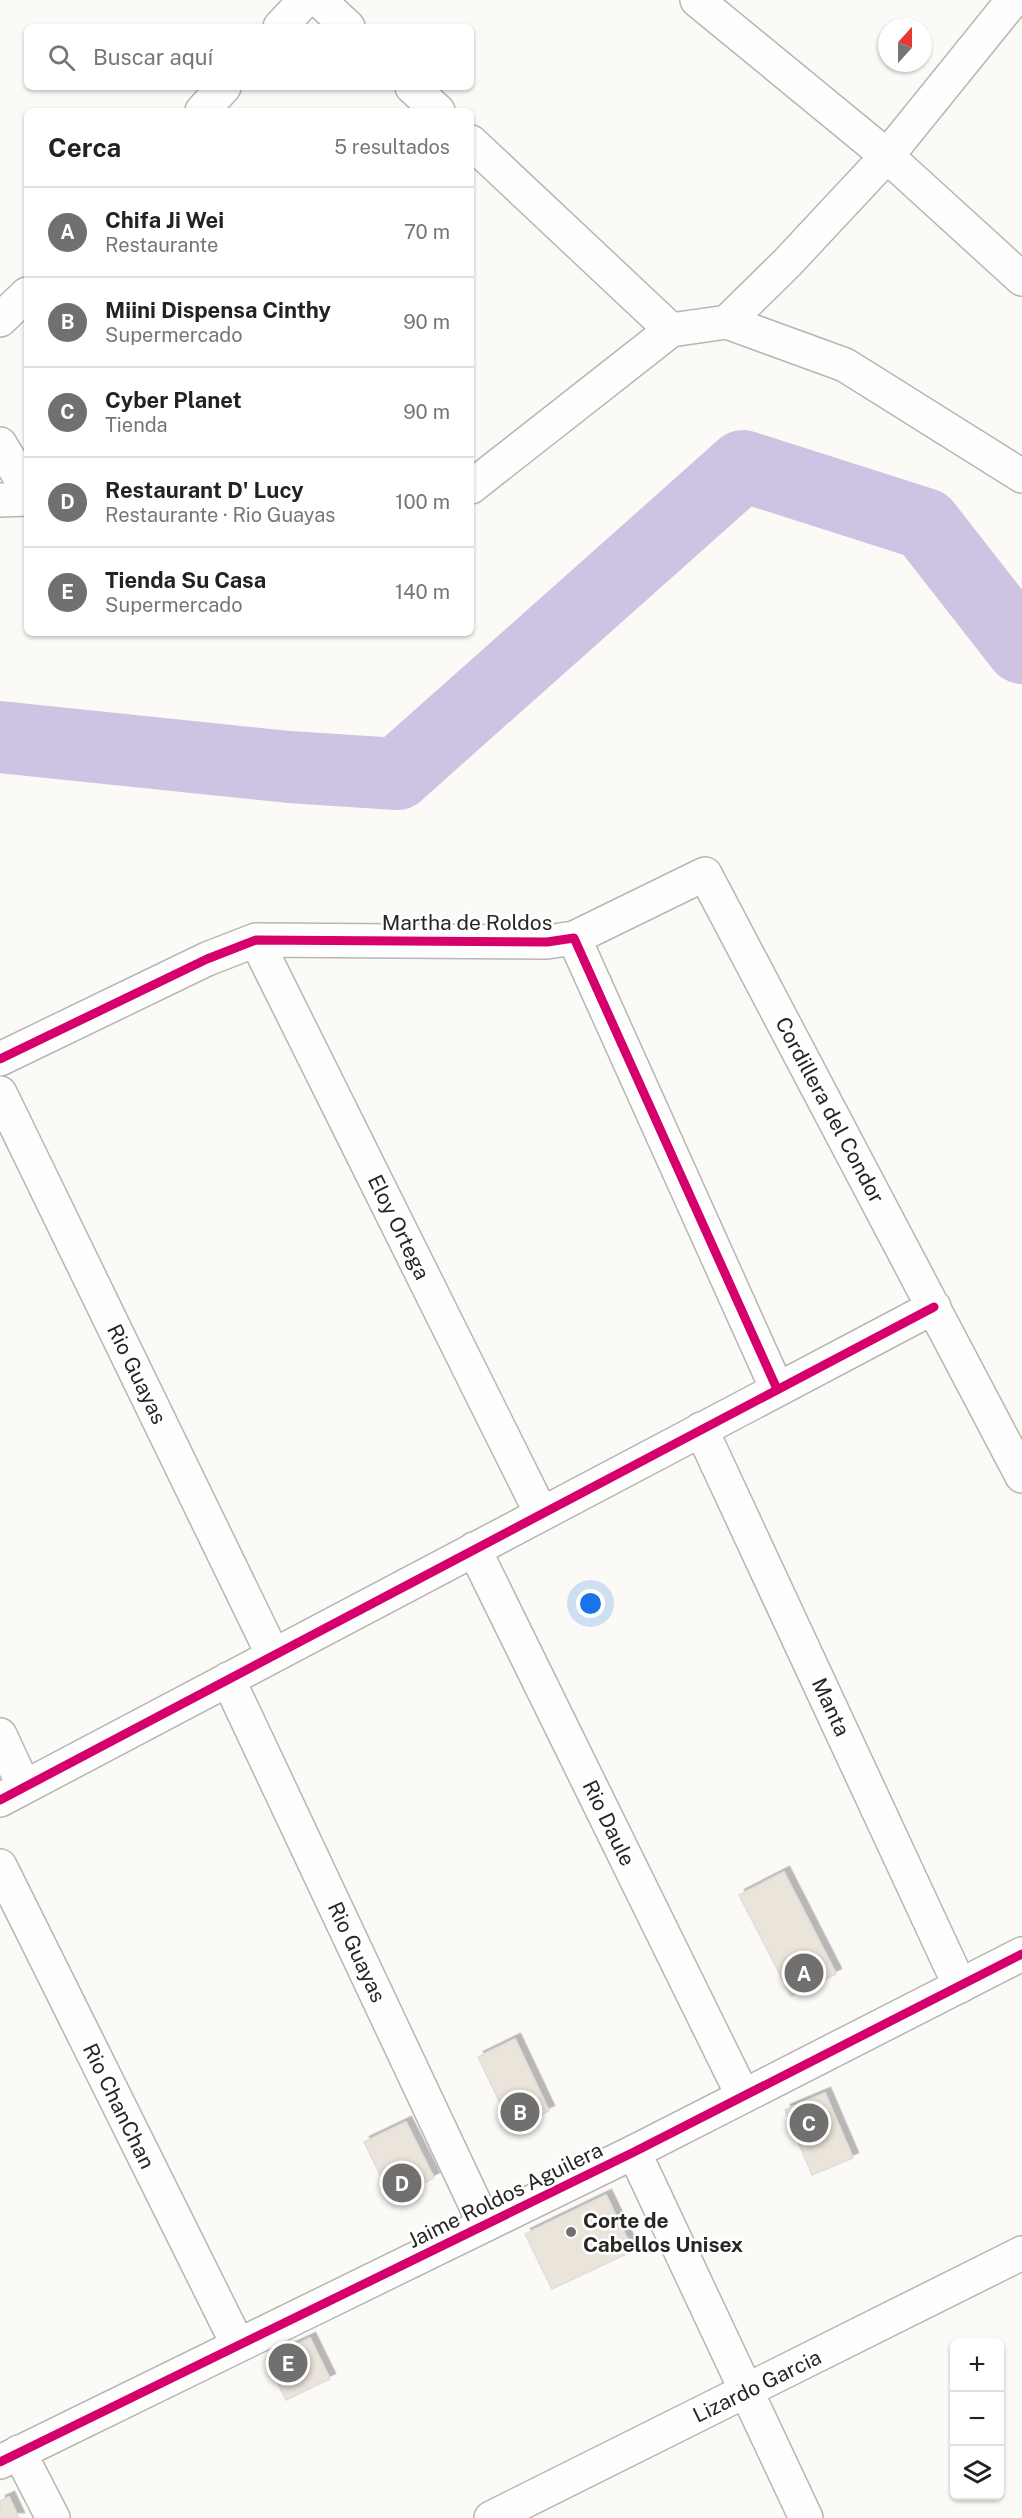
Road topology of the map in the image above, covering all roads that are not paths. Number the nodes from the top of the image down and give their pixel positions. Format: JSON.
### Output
{"nodes":[{"id":1,"x":305,"y":0,"type":"edge"},
{"id":2,"x":319,"y":0,"type":"edge"},
{"id":3,"x":698,"y":0,"type":"edge"},
{"id":4,"x":1013,"y":0,"type":"edge"},
{"id":5,"x":283,"y":24,"type":"edge"},
{"id":6,"x":345,"y":24,"type":"edge"},
{"id":7,"x":221,"y":90,"type":"edge"},
{"id":8,"x":415,"y":90,"type":"edge"},
{"id":9,"x":205,"y":108,"type":"edge"},
{"id":10,"x":435,"y":108,"type":"edge"},
{"id":11,"x":474,"y":145,"type":"edge"},
{"id":12,"x":887,"y":156,"type":"junction"},
{"id":13,"x":1022,"y":279,"type":"edge"},
{"id":14,"x":24,"y":297,"type":"edge"},
{"id":15,"x":0,"y":320,"type":"edge"},
{"id":16,"x":727,"y":322,"type":"junction"},
{"id":17,"x":671,"y":330,"type":"junction"},
{"id":18,"x":0,"y":444,"type":"edge"},
{"id":19,"x":1022,"y":476,"type":"edge"},
{"id":20,"x":24,"y":484,"type":"edge"},
{"id":21,"x":474,"y":485,"type":"edge"},
{"id":22,"x":0,"y":500,"type":"edge"},
{"id":23,"x":24,"y":500,"type":"edge"},
{"id":24,"x":574,"y":938,"type":"junction"},
{"id":25,"x":256,"y":940,"type":"junction"},
{"id":26,"x":0,"y":1059,"type":"edge"},
{"id":27,"x":0,"y":1093,"type":"edge"},
{"id":28,"x":934,"y":1307,"type":"junction"},
{"id":29,"x":777,"y":1389,"type":"junction"},
{"id":30,"x":701,"y":1429,"type":"junction"},
{"id":31,"x":1022,"y":1476,"type":"edge"},
{"id":32,"x":541,"y":1514,"type":"junction"},
{"id":33,"x":474,"y":1549,"type":"junction"},
{"id":34,"x":273,"y":1655,"type":"junction"},
{"id":35,"x":228,"y":1679,"type":"junction"},
{"id":36,"x":0,"y":1735,"type":"edge"},
{"id":37,"x":12,"y":1793,"type":"edge"},
{"id":38,"x":0,"y":1866,"type":"edge"},
{"id":39,"x":1022,"y":1954,"type":"edge"},
{"id":40,"x":960,"y":1986,"type":"junction"},
{"id":41,"x":743,"y":2096,"type":"junction"},
{"id":42,"x":634,"y":2152,"type":"junction"},
{"id":43,"x":485,"y":2225,"type":"junction"},
{"id":44,"x":1022,"y":2253,"type":"edge"},
{"id":45,"x":238,"y":2345,"type":"junction"},
{"id":46,"x":747,"y":2392,"type":"junction"},
{"id":47,"x":10,"y":2457,"type":"edge"},
{"id":48,"x":53,"y":2518,"type":"edge"},
{"id":49,"x":490,"y":2518,"type":"edge"},
{"id":50,"x":806,"y":2518,"type":"edge"}],
"edges":[{"from":1,"to":5,"type":"street"},
{"from":2,"to":6,"type":"street"},
{"from":3,"to":12,"type":"street"},
{"from":4,"to":12,"type":"street"},
{"from":7,"to":9,"type":"street"},
{"from":8,"to":10,"type":"street"},
{"from":11,"to":17,"type":"street"},
{"from":12,"to":13,"type":"street"},
{"from":12,"to":16,"type":"street"},
{"from":14,"to":15,"type":"street"},
{"from":16,"to":17,"type":"street"},
{"from":16,"to":19,"type":"street"},
{"from":17,"to":21,"type":"street"},
{"from":18,"to":20,"type":"street"},
{"from":22,"to":23,"type":"street"},
{"from":24,"to":25,"type":"street","name":"Martha de Roldos"},
{"from":24,"to":28,"type":"street","name":"Cordillera del Condor"},
{"from":24,"to":29,"type":"street","name":"Martha de Roldos"},
{"from":25,"to":26,"type":"street","name":"Martha de Roldos"},
{"from":25,"to":32,"type":"street","name":"Eloy Ortega"},
{"from":27,"to":34,"type":"street","name":"Rio Guayas"},
{"from":28,"to":29,"type":"street"},
{"from":28,"to":31,"type":"street","name":"Cordillera del Condor"},
{"from":29,"to":30,"type":"street"},
{"from":30,"to":32,"type":"street"},
{"from":30,"to":40,"type":"street","name":"Manta"},
{"from":32,"to":33,"type":"street"},
{"from":33,"to":34,"type":"street"},
{"from":33,"to":41,"type":"street","name":"Rio Daule"},
{"from":34,"to":35,"type":"street"},
{"from":35,"to":37,"type":"street"},
{"from":35,"to":43,"type":"street","name":"Rio Guayas"},
{"from":36,"to":37,"type":"street"},
{"from":38,"to":45,"type":"street","name":"Rio ChanChan"},
{"from":39,"to":40,"type":"street","name":"Jaime Roldos Aguilera"},
{"from":40,"to":41,"type":"street","name":"Jaime Roldos Aguilera"},
{"from":41,"to":42,"type":"street","name":"Jaime Roldos Aguilera"},
{"from":42,"to":43,"type":"street","name":"Jaime Roldos Aguilera"},
{"from":42,"to":46,"type":"street"},
{"from":43,"to":45,"type":"street","name":"Jaime Roldos Aguilera"},
{"from":44,"to":46,"type":"street","name":"Lizardo Garcia"},
{"from":45,"to":47,"type":"street","name":"Jaime Roldos Aguilera"},
{"from":46,"to":49,"type":"street","name":"Lizardo Garcia"},
{"from":46,"to":50,"type":"street"},
{"from":47,"to":48,"type":"street"}]}
